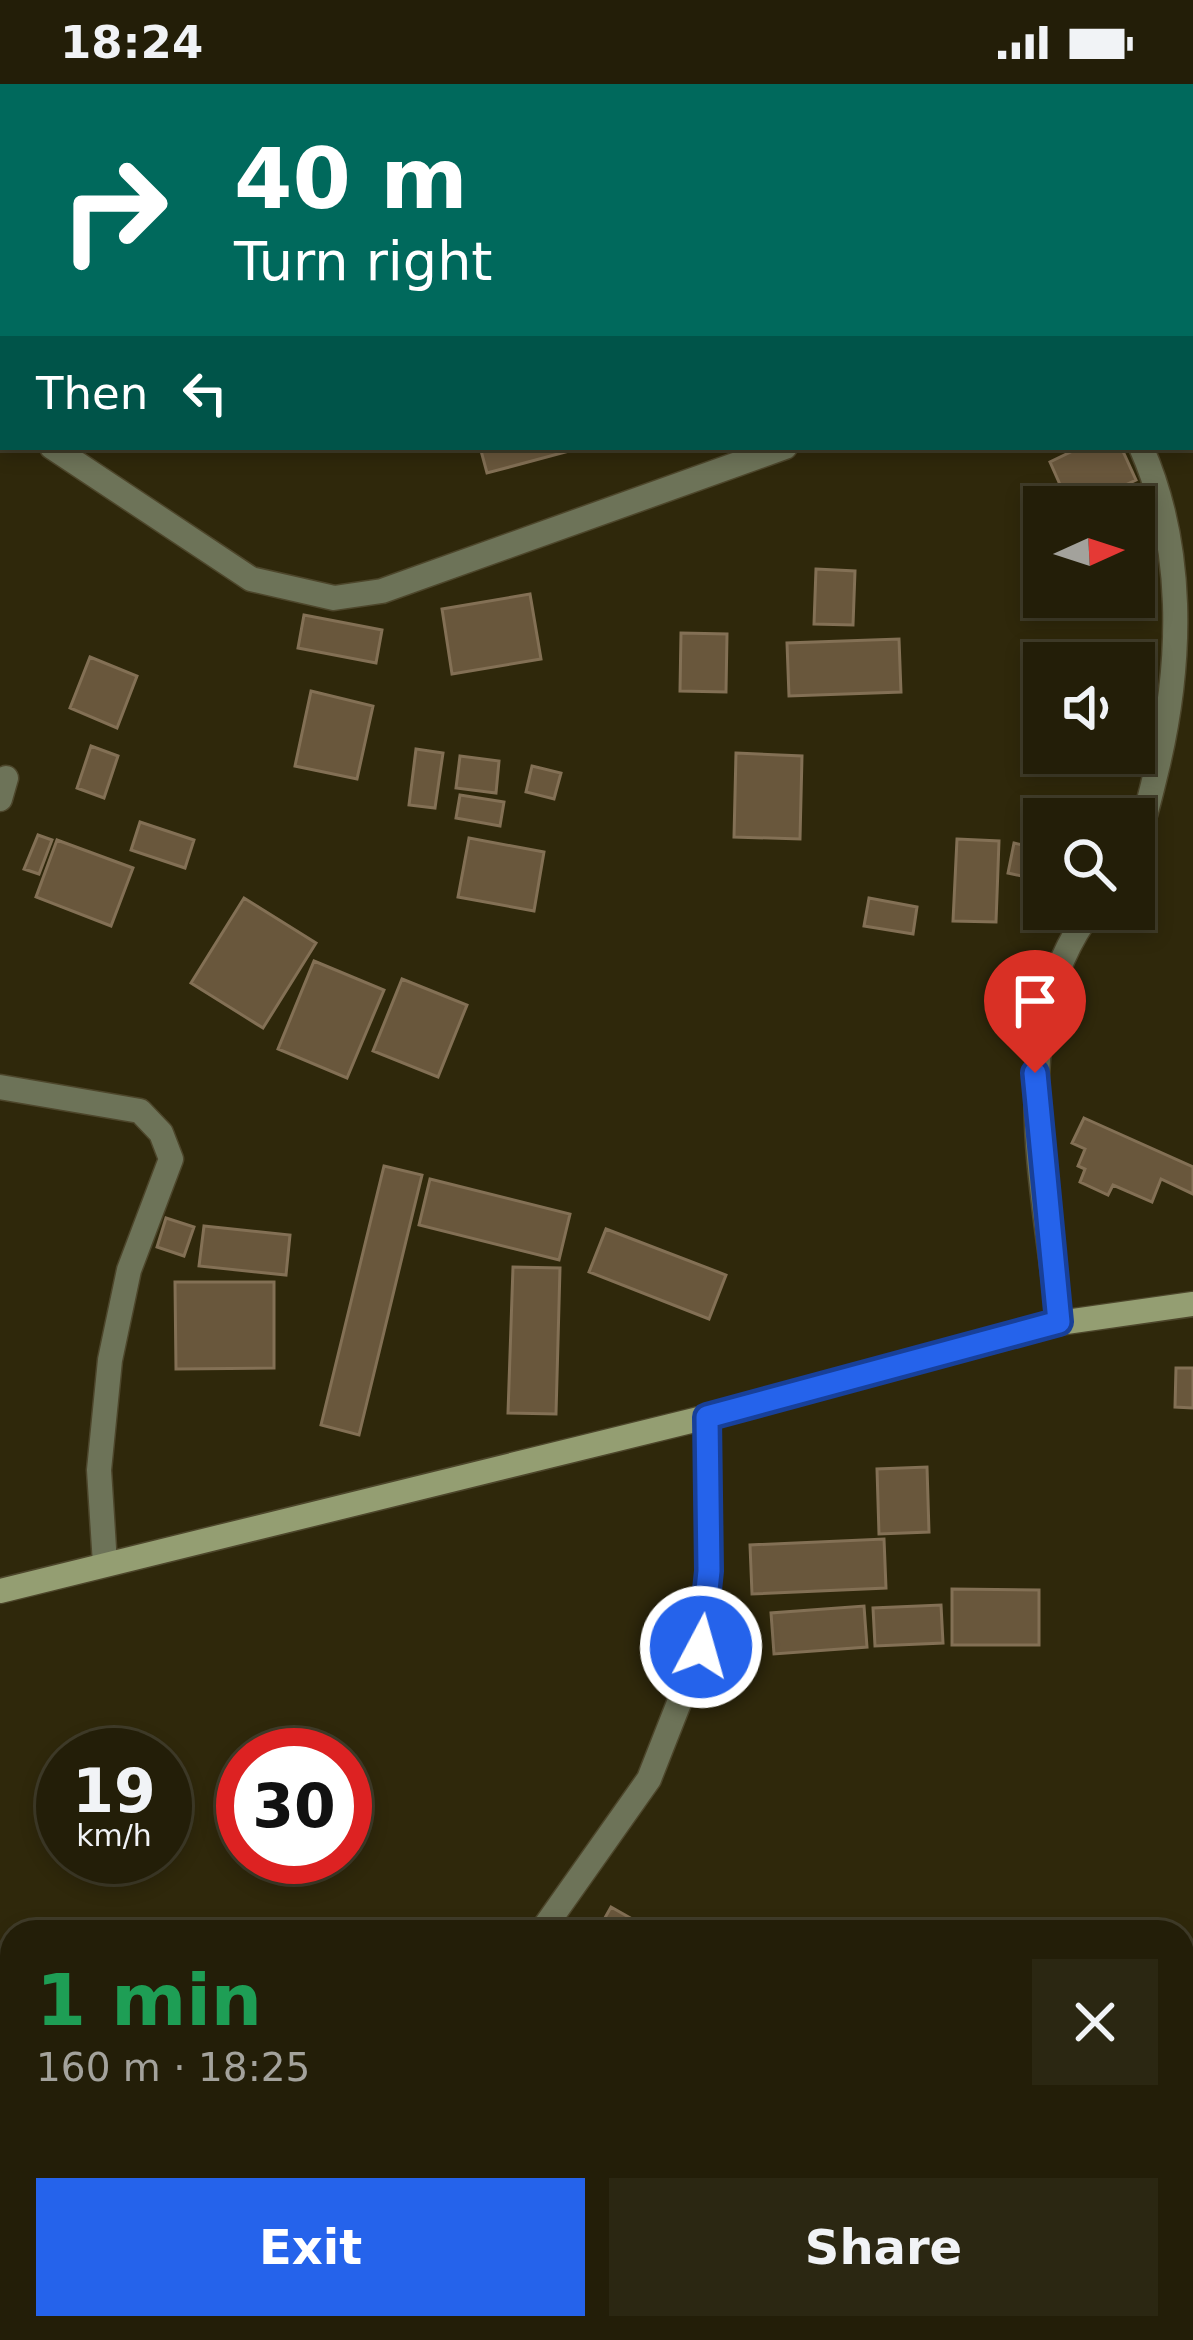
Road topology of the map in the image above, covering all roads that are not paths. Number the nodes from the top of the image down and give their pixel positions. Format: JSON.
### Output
{"nodes":[{"id":1,"x":57,"y":450,"type":"edge"},
{"id":2,"x":776,"y":450,"type":"edge"},
{"id":3,"x":1142,"y":450,"type":"edge"},
{"id":4,"x":1150,"y":798,"type":"edge"},
{"id":5,"x":1079,"y":930,"type":"edge"},
{"id":6,"x":0,"y":1087,"type":"edge"},
{"id":7,"x":1193,"y":1304,"type":"edge"},
{"id":8,"x":1059,"y":1322,"type":"junction"},
{"id":9,"x":707,"y":1417,"type":"junction"},
{"id":10,"x":105,"y":1564,"type":"junction"},
{"id":11,"x":0,"y":1591,"type":"edge"},
{"id":12,"x":549,"y":1920,"type":"edge"}],
"edges":[{"from":1,"to":2,"type":"street"},
{"from":3,"to":4,"type":"street"},
{"from":5,"to":8,"type":"street"},
{"from":6,"to":10,"type":"street"},
{"from":7,"to":8,"type":"main road"},
{"from":8,"to":9,"type":"main road"},
{"from":9,"to":10,"type":"main road"},
{"from":9,"to":12,"type":"street"},
{"from":10,"to":11,"type":"main road"}]}
